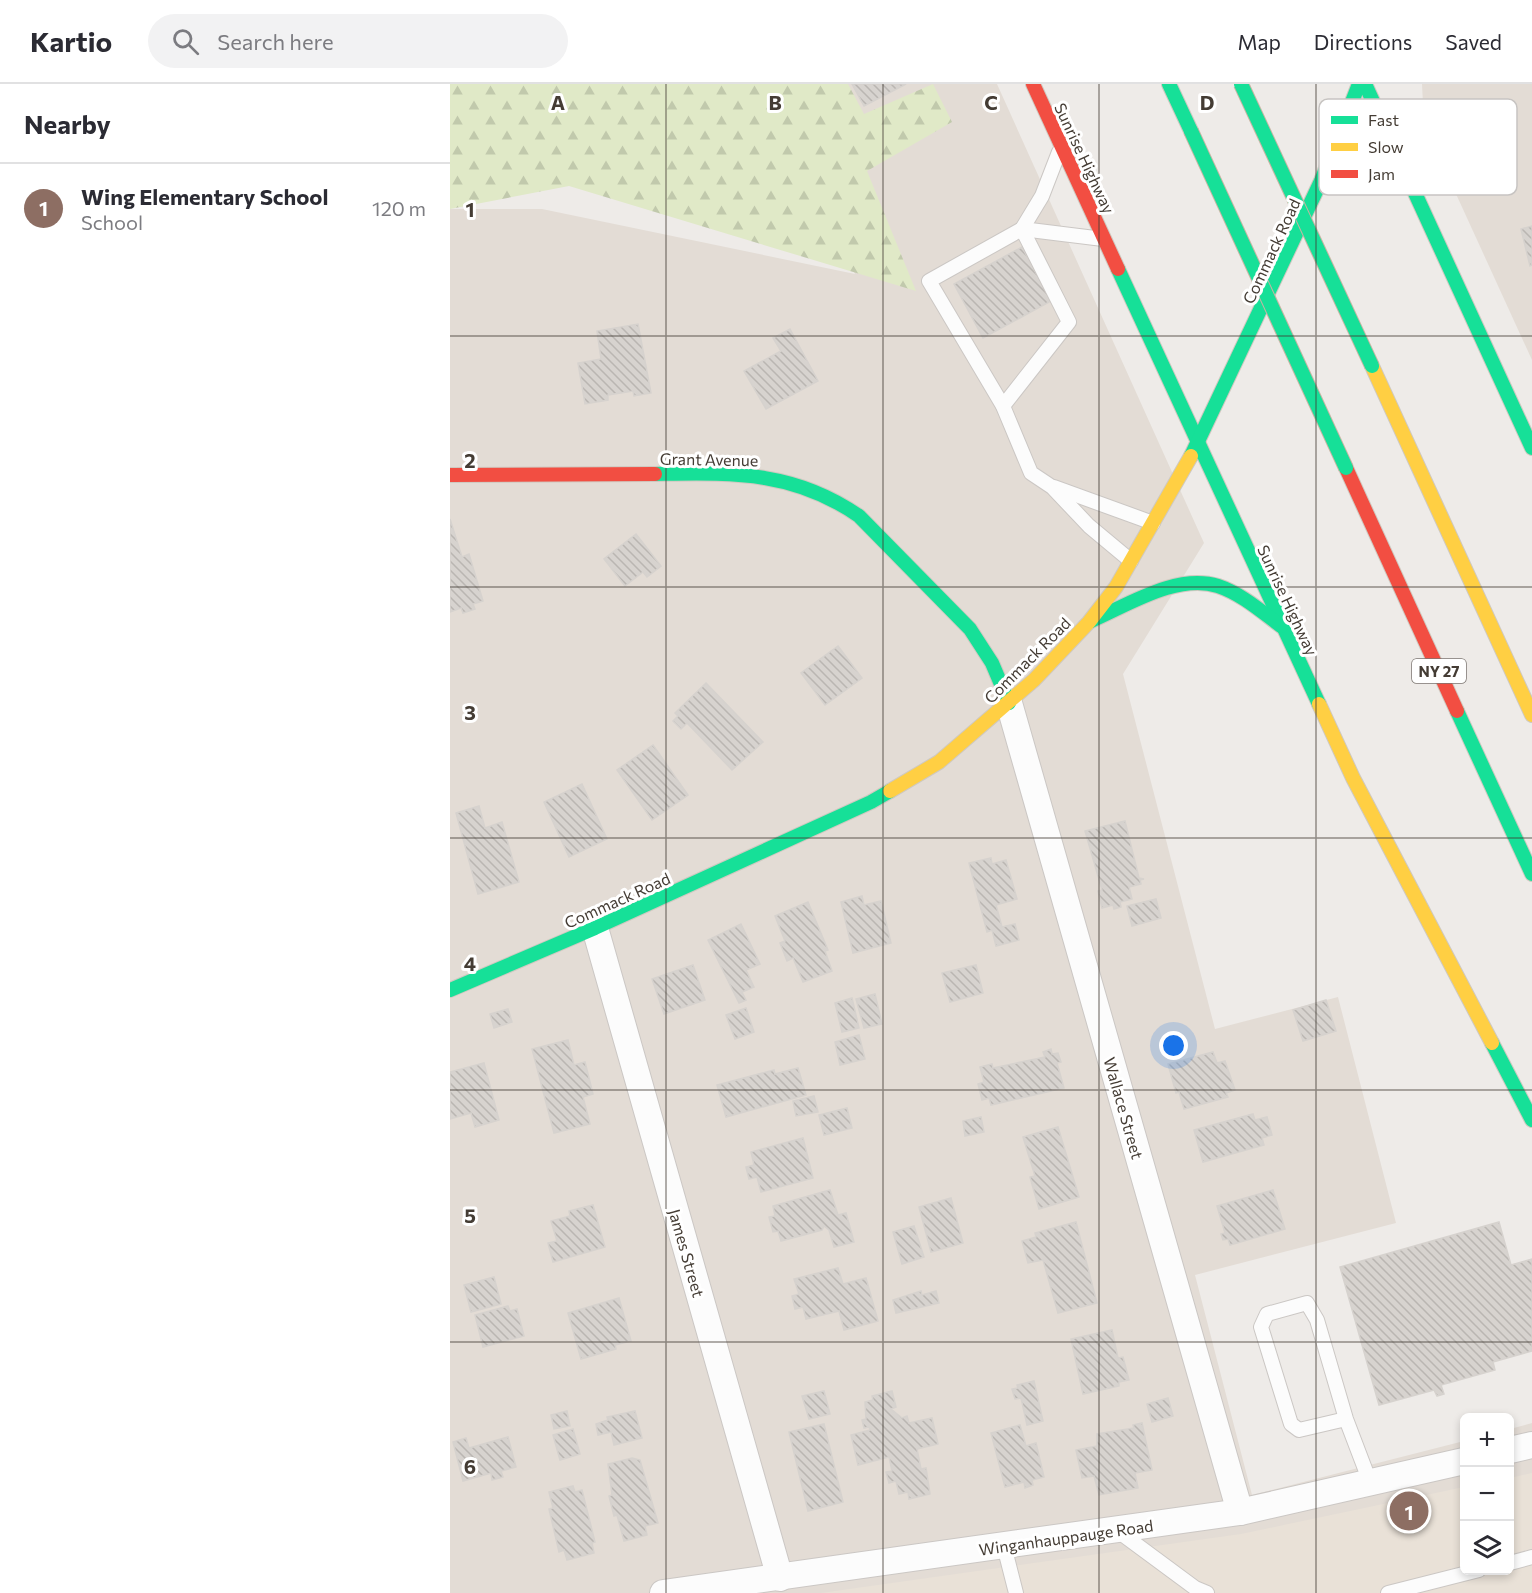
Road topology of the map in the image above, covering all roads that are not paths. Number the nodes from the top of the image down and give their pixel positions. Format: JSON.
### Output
{"nodes":[{"id":1,"x":1033,"y":84,"type":"edge"},
{"id":2,"x":1169,"y":84,"type":"edge"},
{"id":3,"x":1241,"y":84,"type":"edge"},
{"id":4,"x":1359,"y":84,"type":"edge"},
{"id":5,"x":1365,"y":84,"type":"edge"},
{"id":6,"x":1353,"y":99,"type":"edge"},
{"id":7,"x":1372,"y":99,"type":"edge"},
{"id":8,"x":1061,"y":147,"type":"junction"},
{"id":9,"x":1319,"y":185,"type":"edge"},
{"id":10,"x":1420,"y":195,"type":"edge"},
{"id":11,"x":1022,"y":229,"type":"junction"},
{"id":12,"x":1105,"y":240,"type":"junction"},
{"id":13,"x":1522,"y":403,"type":"edge"},
{"id":14,"x":1003,"y":406,"type":"junction"},
{"id":15,"x":1198,"y":444,"type":"junction"},
{"id":16,"x":1532,"y":448,"type":"edge"},
{"id":17,"x":450,"y":475,"type":"edge"},
{"id":18,"x":1052,"y":487,"type":"junction"},
{"id":19,"x":1153,"y":523,"type":"junction"},
{"id":20,"x":1131,"y":561,"type":"junction"},
{"id":21,"x":1089,"y":622,"type":"junction"},
{"id":22,"x":1282,"y":627,"type":"junction"},
{"id":23,"x":1009,"y":703,"type":"junction"},
{"id":24,"x":1532,"y":715,"type":"edge"},
{"id":25,"x":1532,"y":874,"type":"edge"},
{"id":26,"x":595,"y":928,"type":"junction"},
{"id":27,"x":450,"y":990,"type":"edge"},
{"id":28,"x":1532,"y":1120,"type":"edge"},
{"id":29,"x":1346,"y":1419,"type":"junction"},
{"id":30,"x":1532,"y":1445,"type":"edge"},
{"id":31,"x":1514,"y":1449,"type":"edge"},
{"id":32,"x":1460,"y":1462,"type":"edge"},
{"id":33,"x":1370,"y":1482,"type":"junction"},
{"id":34,"x":1240,"y":1512,"type":"junction"},
{"id":35,"x":1117,"y":1529,"type":"junction"},
{"id":36,"x":1004,"y":1546,"type":"junction"},
{"id":37,"x":1532,"y":1557,"type":"edge"},
{"id":38,"x":1514,"y":1562,"type":"edge"},
{"id":39,"x":1460,"y":1575,"type":"edge"},
{"id":40,"x":780,"y":1578,"type":"junction"},
{"id":41,"x":663,"y":1593,"type":"edge"},
{"id":42,"x":1016,"y":1593,"type":"edge"},
{"id":43,"x":1207,"y":1593,"type":"edge"},
{"id":44,"x":1388,"y":1593,"type":"edge"}],
"edges":[{"from":1,"to":8,"type":"main road","name":"Sunrise Highway"},
{"from":2,"to":25,"type":"main road","number":"NY 27","bridge":true},
{"from":3,"to":24,"type":"main road","bridge":true},
{"from":4,"to":6,"type":"main road","name":"Commack Road"},
{"from":5,"to":7,"type":"main road"},
{"from":8,"to":11,"type":"lane"},
{"from":8,"to":12,"type":"main road","name":"Sunrise Highway"},
{"from":9,"to":15,"type":"main road","name":"Commack Road"},
{"from":10,"to":13,"type":"main road"},
{"from":11,"to":12,"type":"lane"},
{"from":11,"to":14,"type":"lane"},
{"from":11,"to":14,"type":"lane"},
{"from":12,"to":15,"type":"main road","name":"Sunrise Highway"},
{"from":13,"to":16,"type":"main road"},
{"from":14,"to":18,"type":"lane"},
{"from":15,"to":19,"type":"main road","name":"Commack Road"},
{"from":15,"to":22,"type":"main road","name":"Sunrise Highway"},
{"from":17,"to":23,"type":"main road","name":"Grant Avenue"},
{"from":18,"to":19,"type":"lane"},
{"from":18,"to":20,"type":"lane"},
{"from":19,"to":20,"type":"main road","name":"Commack Road"},
{"from":20,"to":21,"type":"main road","name":"Commack Road"},
{"from":21,"to":22,"type":"main road"},
{"from":21,"to":23,"type":"main road","name":"Commack Road"},
{"from":22,"to":28,"type":"main road","name":"Sunrise Highway"},
{"from":23,"to":26,"type":"main road","name":"Commack Road"},
{"from":23,"to":34,"type":"street","name":"Wallace Street"},
{"from":26,"to":27,"type":"main road","name":"Commack Road"},
{"from":26,"to":40,"type":"street","name":"James Street"},
{"from":29,"to":29,"type":"lane"},
{"from":29,"to":33,"type":"lane"},
{"from":30,"to":31,"type":"street"},
{"from":32,"to":33,"type":"street","name":"Winganhauppauge Road"},
{"from":33,"to":34,"type":"street","name":"Winganhauppauge Road"},
{"from":34,"to":35,"type":"street","name":"Winganhauppauge Road"},
{"from":35,"to":36,"type":"street","name":"Winganhauppauge Road"},
{"from":35,"to":43,"type":"lane"},
{"from":36,"to":40,"type":"street","name":"Winganhauppauge Road"},
{"from":36,"to":42,"type":"lane"},
{"from":37,"to":38,"type":"lane"},
{"from":39,"to":44,"type":"lane"},
{"from":40,"to":41,"type":"street","name":"Winganhauppauge Road"}]}
